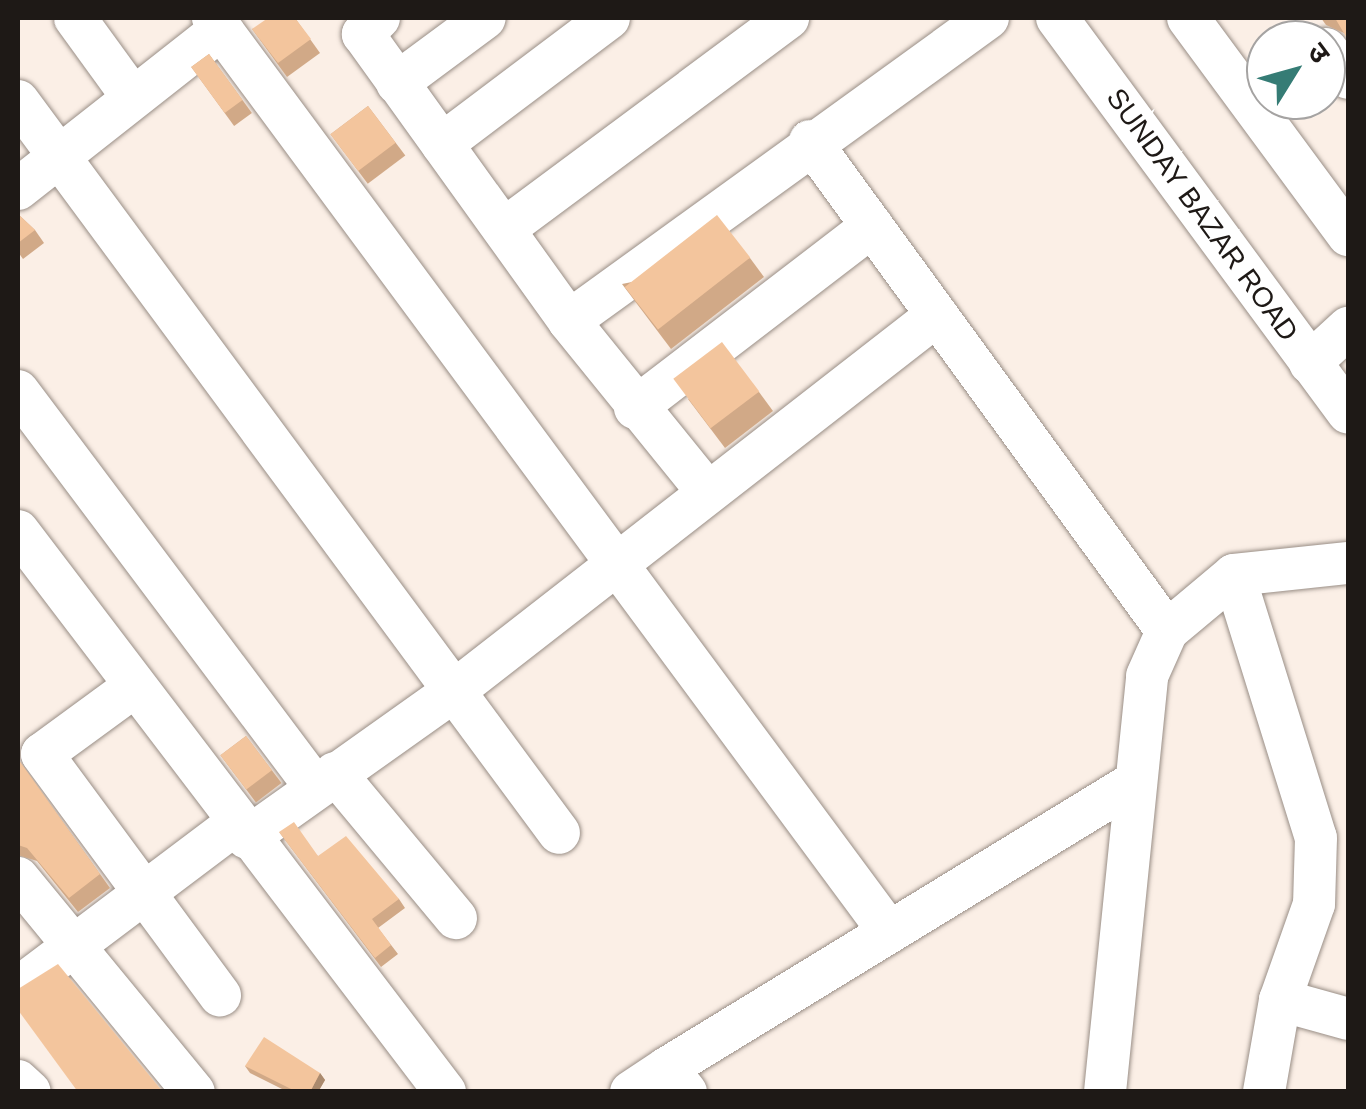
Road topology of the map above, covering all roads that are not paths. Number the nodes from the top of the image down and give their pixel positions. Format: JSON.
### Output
{"nodes":[{"id":1,"x":75,"y":18,"type":"edge"},
{"id":2,"x":485,"y":18,"type":"edge"},
{"id":3,"x":609,"y":18,"type":"edge"},
{"id":4,"x":788,"y":18,"type":"edge"},
{"id":5,"x":988,"y":18,"type":"edge"},
{"id":6,"x":1188,"y":18,"type":"edge"},
{"id":7,"x":374,"y":19,"type":"edge"},
{"id":8,"x":1067,"y":21,"type":"edge"},
{"id":9,"x":217,"y":23,"type":"edge"},
{"id":10,"x":397,"y":83,"type":"junction"},
{"id":11,"x":131,"y":95,"type":"junction"},
{"id":12,"x":18,"y":100,"type":"edge"},
{"id":13,"x":810,"y":141,"type":"junction"},
{"id":14,"x":442,"y":144,"type":"junction"},
{"id":15,"x":56,"y":152,"type":"junction"},
{"id":16,"x":18,"y":190,"type":"edge"},
{"id":17,"x":872,"y":226,"type":"junction"},
{"id":18,"x":504,"y":229,"type":"junction"},
{"id":19,"x":1348,"y":235,"type":"edge"},
{"id":20,"x":938,"y":316,"type":"junction"},
{"id":21,"x":569,"y":320,"type":"junction"},
{"id":22,"x":1348,"y":328,"type":"edge"},
{"id":23,"x":1310,"y":363,"type":"junction"},
{"id":24,"x":18,"y":390,"type":"edge"},
{"id":25,"x":636,"y":408,"type":"junction"},
{"id":26,"x":1348,"y":412,"type":"edge"},
{"id":27,"x":706,"y":490,"type":"junction"},
{"id":28,"x":18,"y":530,"type":"edge"},
{"id":29,"x":615,"y":560,"type":"junction"},
{"id":30,"x":1348,"y":563,"type":"edge"},
{"id":31,"x":1234,"y":575,"type":"junction"},
{"id":32,"x":1167,"y":631,"type":"junction"},
{"id":33,"x":135,"y":686,"type":"junction"},
{"id":34,"x":454,"y":691,"type":"junction"},
{"id":35,"x":325,"y":780,"type":"junction"},
{"id":36,"x":1136,"y":782,"type":"junction"},
{"id":37,"x":242,"y":831,"type":"junction"},
{"id":38,"x":559,"y":833,"type":"dead end"},
{"id":39,"x":18,"y":878,"type":"edge"},
{"id":40,"x":144,"y":893,"type":"junction"},
{"id":41,"x":456,"y":918,"type":"dead end"},
{"id":42,"x":888,"y":932,"type":"junction"},
{"id":43,"x":68,"y":950,"type":"junction"},
{"id":44,"x":18,"y":988,"type":"edge"},
{"id":45,"x":220,"y":995,"type":"dead end"},
{"id":46,"x":1280,"y":1000,"type":"junction"},
{"id":47,"x":1348,"y":1019,"type":"edge"},
{"id":48,"x":676,"y":1080,"type":"edge"},
{"id":49,"x":18,"y":1081,"type":"edge"},
{"id":50,"x":30,"y":1092,"type":"edge"},
{"id":51,"x":194,"y":1092,"type":"edge"},
{"id":52,"x":444,"y":1092,"type":"edge"},
{"id":53,"x":632,"y":1092,"type":"edge"},
{"id":54,"x":1105,"y":1092,"type":"edge"},
{"id":55,"x":1264,"y":1092,"type":"edge"}],
"edges":[{"from":1,"to":11,"type":"street"},
{"from":2,"to":10,"type":"street"},
{"from":3,"to":14,"type":"street"},
{"from":4,"to":18,"type":"street"},
{"from":5,"to":13,"type":"street"},
{"from":6,"to":19,"type":"street"},
{"from":7,"to":10,"type":"street"},
{"from":8,"to":23,"type":"street","name":"SUNDAY BAZAR ROAD"},
{"from":9,"to":11,"type":"street"},
{"from":9,"to":29,"type":"street"},
{"from":10,"to":14,"type":"street"},
{"from":11,"to":15,"type":"street"},
{"from":12,"to":15,"type":"street"},
{"from":13,"to":17,"type":"street"},
{"from":13,"to":21,"type":"street"},
{"from":14,"to":18,"type":"street"},
{"from":15,"to":16,"type":"street"},
{"from":15,"to":34,"type":"street"},
{"from":17,"to":20,"type":"street"},
{"from":17,"to":25,"type":"street"},
{"from":18,"to":21,"type":"street"},
{"from":20,"to":27,"type":"street"},
{"from":20,"to":32,"type":"street"},
{"from":21,"to":25,"type":"street"},
{"from":22,"to":23,"type":"street"},
{"from":23,"to":26,"type":"street","name":"SUNDAY BAZAR ROAD"},
{"from":24,"to":35,"type":"street"},
{"from":25,"to":27,"type":"street"},
{"from":27,"to":29,"type":"street"},
{"from":28,"to":33,"type":"street"},
{"from":29,"to":34,"type":"street"},
{"from":29,"to":42,"type":"street"},
{"from":30,"to":31,"type":"street"},
{"from":31,"to":32,"type":"street"},
{"from":31,"to":46,"type":"street"},
{"from":32,"to":36,"type":"street"},
{"from":33,"to":37,"type":"street"},
{"from":33,"to":40,"type":"street"},
{"from":34,"to":35,"type":"street"},
{"from":34,"to":38,"type":"street"},
{"from":35,"to":37,"type":"street"},
{"from":35,"to":41,"type":"street"},
{"from":36,"to":42,"type":"street"},
{"from":36,"to":54,"type":"street"},
{"from":37,"to":40,"type":"street"},
{"from":37,"to":52,"type":"street"},
{"from":39,"to":43,"type":"street"},
{"from":40,"to":43,"type":"street"},
{"from":40,"to":45,"type":"street"},
{"from":42,"to":48,"type":"street"},
{"from":43,"to":44,"type":"street"},
{"from":43,"to":51,"type":"street"},
{"from":46,"to":47,"type":"street"},
{"from":46,"to":55,"type":"street"},
{"from":48,"to":53,"type":"street"},
{"from":49,"to":50,"type":"street"}]}
